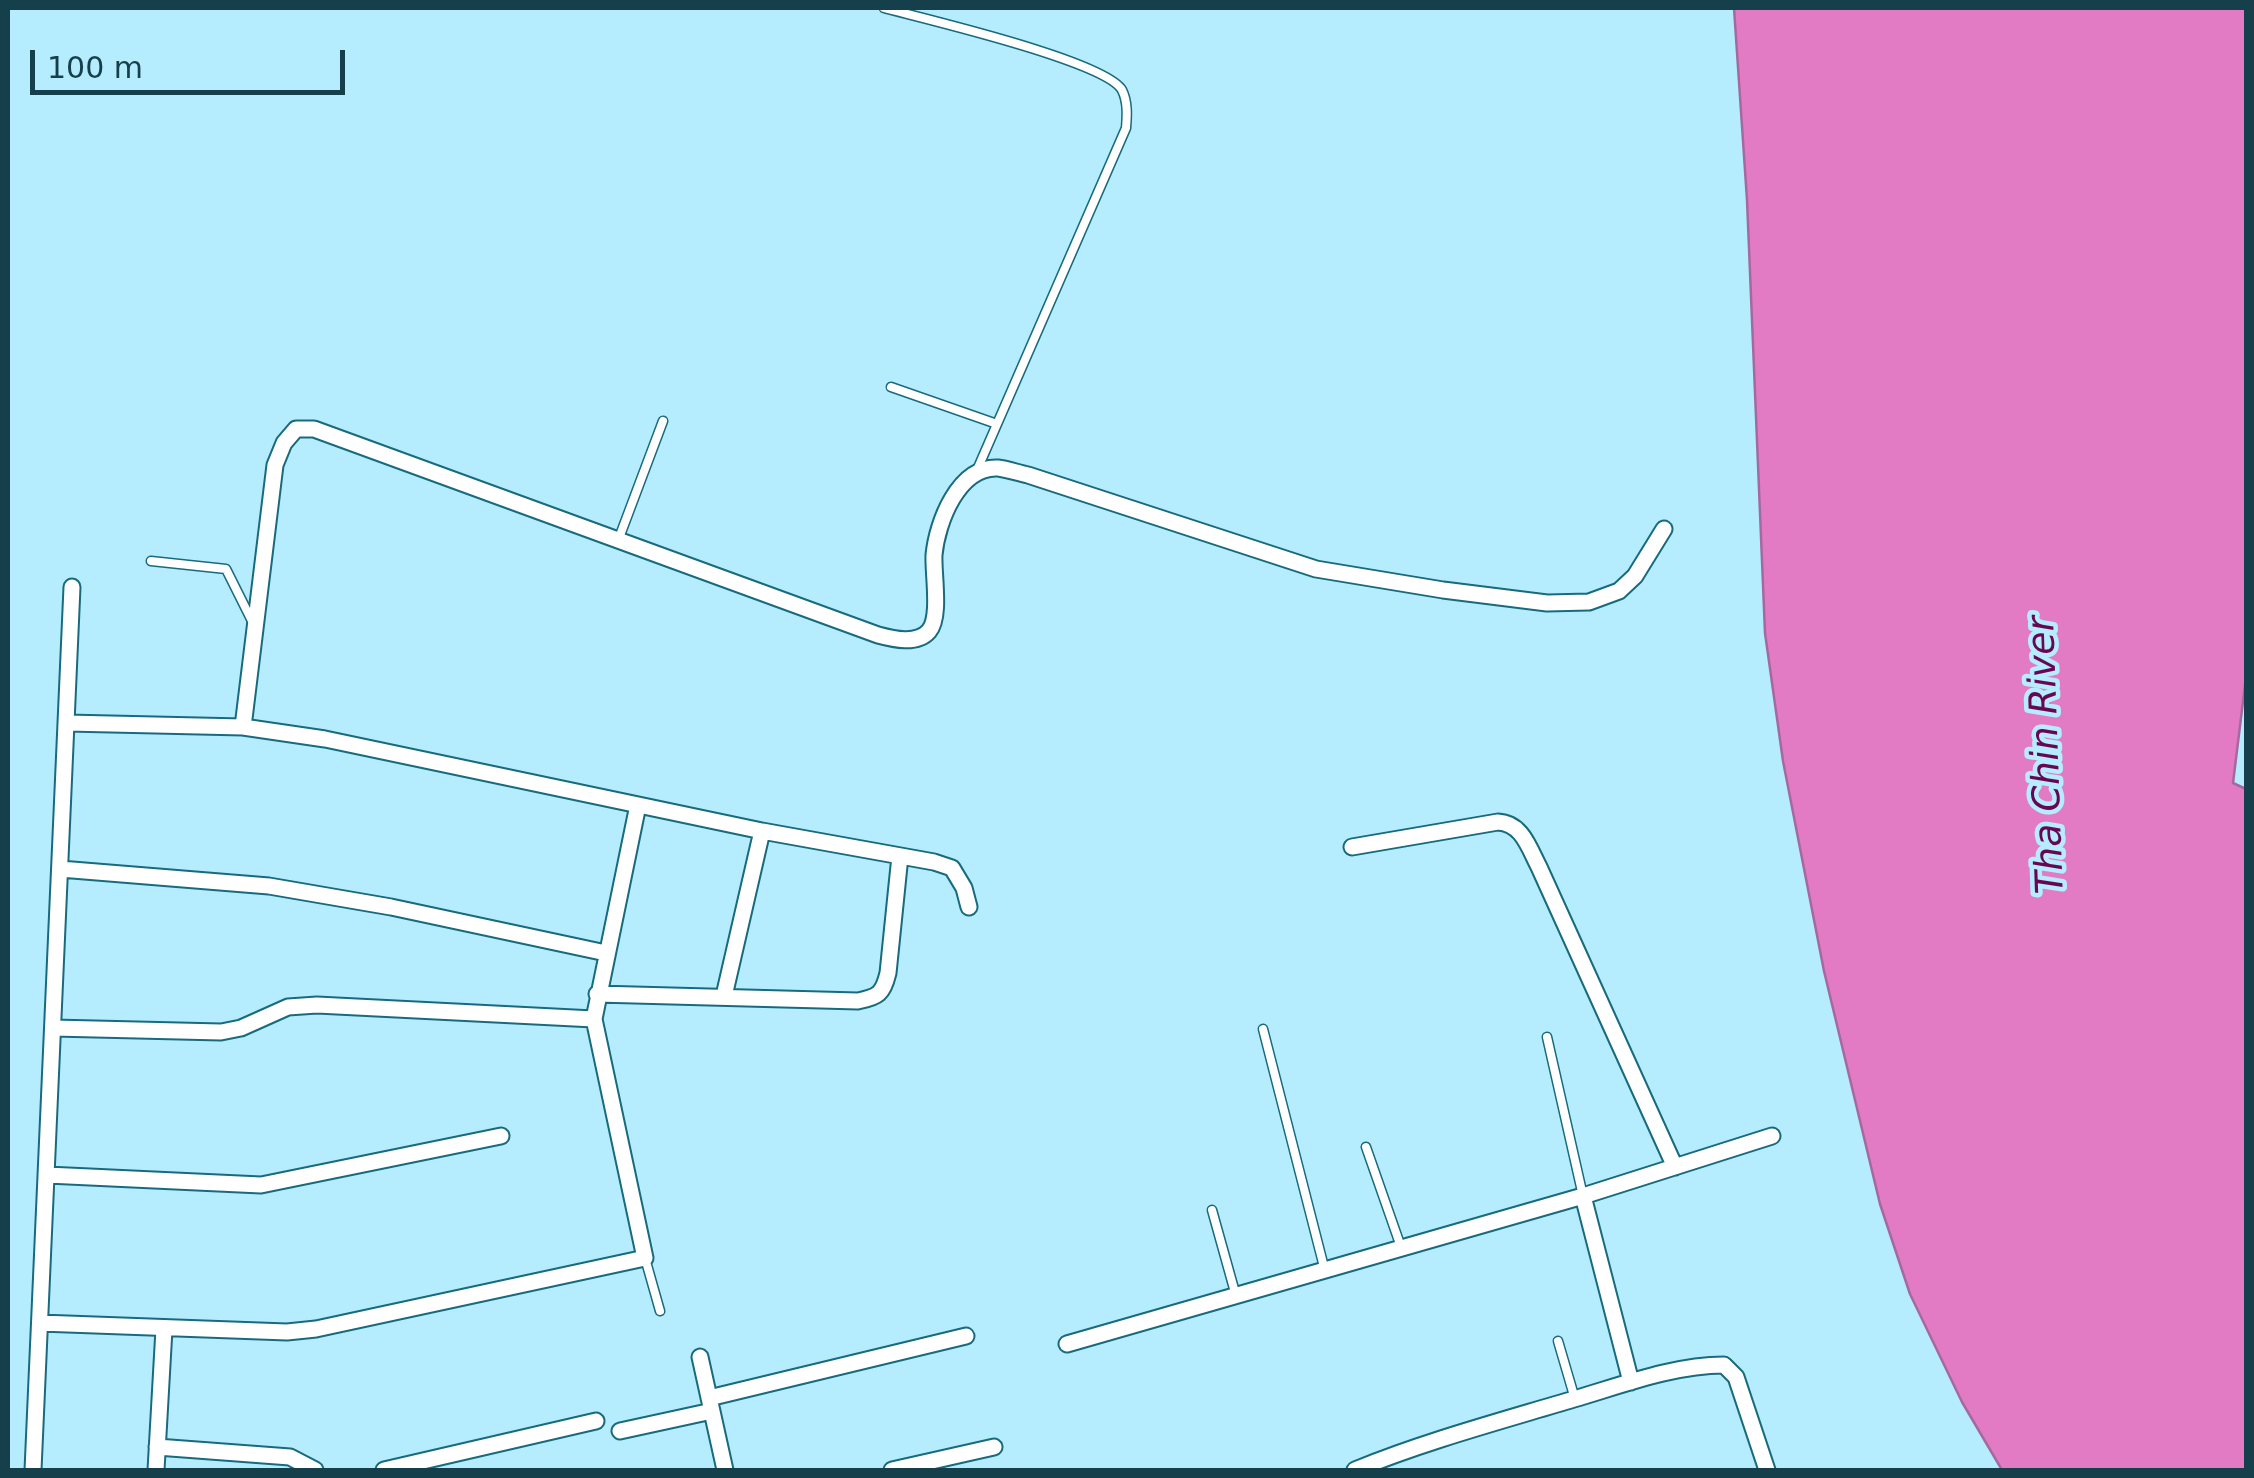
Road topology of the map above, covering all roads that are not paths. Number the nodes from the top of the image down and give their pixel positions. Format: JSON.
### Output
{"nodes":[{"id":1,"x":884,"y":8,"type":"edge"},
{"id":2,"x":891,"y":387,"type":"dead end"},
{"id":3,"x":664,"y":421,"type":"dead end"},
{"id":4,"x":997,"y":424,"type":"junction"},
{"id":5,"x":975,"y":474,"type":"junction"},
{"id":6,"x":1664,"y":530,"type":"dead end"},
{"id":7,"x":618,"y":540,"type":"junction"},
{"id":8,"x":151,"y":561,"type":"dead end"},
{"id":9,"x":72,"y":587,"type":"dead end"},
{"id":10,"x":256,"y":626,"type":"junction"},
{"id":11,"x":67,"y":723,"type":"junction"},
{"id":12,"x":244,"y":726,"type":"junction"},
{"id":13,"x":638,"y":805,"type":"junction"},
{"id":14,"x":762,"y":832,"type":"junction"},
{"id":15,"x":1352,"y":847,"type":"dead end"},
{"id":16,"x":900,"y":856,"type":"junction"},
{"id":17,"x":60,"y":869,"type":"junction"},
{"id":18,"x":969,"y":907,"type":"dead end"},
{"id":19,"x":606,"y":954,"type":"junction"},
{"id":20,"x":597,"y":994,"type":"junction"},
{"id":21,"x":724,"y":996,"type":"junction"},
{"id":22,"x":594,"y":1018,"type":"junction"},
{"id":23,"x":53,"y":1028,"type":"junction"},
{"id":24,"x":1263,"y":1029,"type":"dead end"},
{"id":25,"x":1547,"y":1037,"type":"dead end"},
{"id":26,"x":501,"y":1136,"type":"dead end"},
{"id":27,"x":1772,"y":1136,"type":"dead end"},
{"id":28,"x":1366,"y":1148,"type":"dead end"},
{"id":29,"x":1675,"y":1167,"type":"junction"},
{"id":30,"x":47,"y":1175,"type":"junction"},
{"id":31,"x":1582,"y":1196,"type":"junction"},
{"id":32,"x":1212,"y":1210,"type":"dead end"},
{"id":33,"x":1402,"y":1250,"type":"junction"},
{"id":34,"x":645,"y":1258,"type":"junction"},
{"id":35,"x":1325,"y":1271,"type":"junction"},
{"id":36,"x":1236,"y":1296,"type":"junction"},
{"id":37,"x":660,"y":1311,"type":"dead end"},
{"id":38,"x":40,"y":1323,"type":"junction"},
{"id":39,"x":164,"y":1329,"type":"junction"},
{"id":40,"x":966,"y":1336,"type":"dead end"},
{"id":41,"x":1558,"y":1341,"type":"dead end"},
{"id":42,"x":1067,"y":1344,"type":"dead end"},
{"id":43,"x":700,"y":1357,"type":"dead end"},
{"id":44,"x":1631,"y":1382,"type":"junction"},
{"id":45,"x":1576,"y":1399,"type":"junction"},
{"id":46,"x":711,"y":1404,"type":"junction"},
{"id":47,"x":596,"y":1421,"type":"dead end"},
{"id":48,"x":620,"y":1431,"type":"dead end"},
{"id":49,"x":157,"y":1447,"type":"junction"},
{"id":50,"x":994,"y":1447,"type":"dead end"},
{"id":51,"x":34,"y":1470,"type":"edge"},
{"id":52,"x":156,"y":1470,"type":"edge"},
{"id":53,"x":315,"y":1470,"type":"edge"},
{"id":54,"x":384,"y":1470,"type":"edge"},
{"id":55,"x":726,"y":1470,"type":"edge"},
{"id":56,"x":892,"y":1470,"type":"edge"},
{"id":57,"x":1355,"y":1470,"type":"edge"},
{"id":58,"x":1764,"y":1470,"type":"edge"}],
"edges":[{"from":1,"to":4,"type":"lane"},
{"from":2,"to":4,"type":"lane"},
{"from":3,"to":7,"type":"lane"},
{"from":4,"to":5,"type":"lane"},
{"from":5,"to":6,"type":"street"},
{"from":5,"to":7,"type":"street"},
{"from":7,"to":10,"type":"street"},
{"from":8,"to":10,"type":"lane"},
{"from":9,"to":11,"type":"street"},
{"from":10,"to":12,"type":"street"},
{"from":11,"to":12,"type":"street"},
{"from":11,"to":17,"type":"street"},
{"from":12,"to":13,"type":"street"},
{"from":13,"to":14,"type":"street"},
{"from":13,"to":19,"type":"street"},
{"from":14,"to":16,"type":"street"},
{"from":14,"to":21,"type":"street"},
{"from":15,"to":29,"type":"street"},
{"from":16,"to":18,"type":"street"},
{"from":16,"to":21,"type":"street"},
{"from":17,"to":19,"type":"street"},
{"from":17,"to":23,"type":"street"},
{"from":19,"to":20,"type":"street"},
{"from":20,"to":21,"type":"street"},
{"from":20,"to":22,"type":"street"},
{"from":22,"to":23,"type":"street"},
{"from":22,"to":34,"type":"street"},
{"from":23,"to":30,"type":"street"},
{"from":24,"to":35,"type":"lane"},
{"from":25,"to":31,"type":"lane"},
{"from":26,"to":30,"type":"street"},
{"from":27,"to":29,"type":"street"},
{"from":28,"to":33,"type":"lane"},
{"from":29,"to":31,"type":"street"},
{"from":30,"to":38,"type":"street"},
{"from":31,"to":33,"type":"street"},
{"from":31,"to":44,"type":"street"},
{"from":32,"to":36,"type":"lane"},
{"from":33,"to":35,"type":"street"},
{"from":34,"to":37,"type":"lane"},
{"from":34,"to":39,"type":"street"},
{"from":35,"to":36,"type":"street"},
{"from":36,"to":42,"type":"street"},
{"from":38,"to":39,"type":"street"},
{"from":38,"to":51,"type":"street"},
{"from":39,"to":49,"type":"street"},
{"from":40,"to":46,"type":"street"},
{"from":41,"to":45,"type":"lane"},
{"from":43,"to":46,"type":"street"},
{"from":44,"to":45,"type":"street"},
{"from":44,"to":58,"type":"street"},
{"from":45,"to":57,"type":"street"},
{"from":46,"to":48,"type":"street"},
{"from":46,"to":55,"type":"street"},
{"from":47,"to":54,"type":"street"},
{"from":49,"to":52,"type":"street"},
{"from":49,"to":53,"type":"street"},
{"from":50,"to":56,"type":"street"}]}
